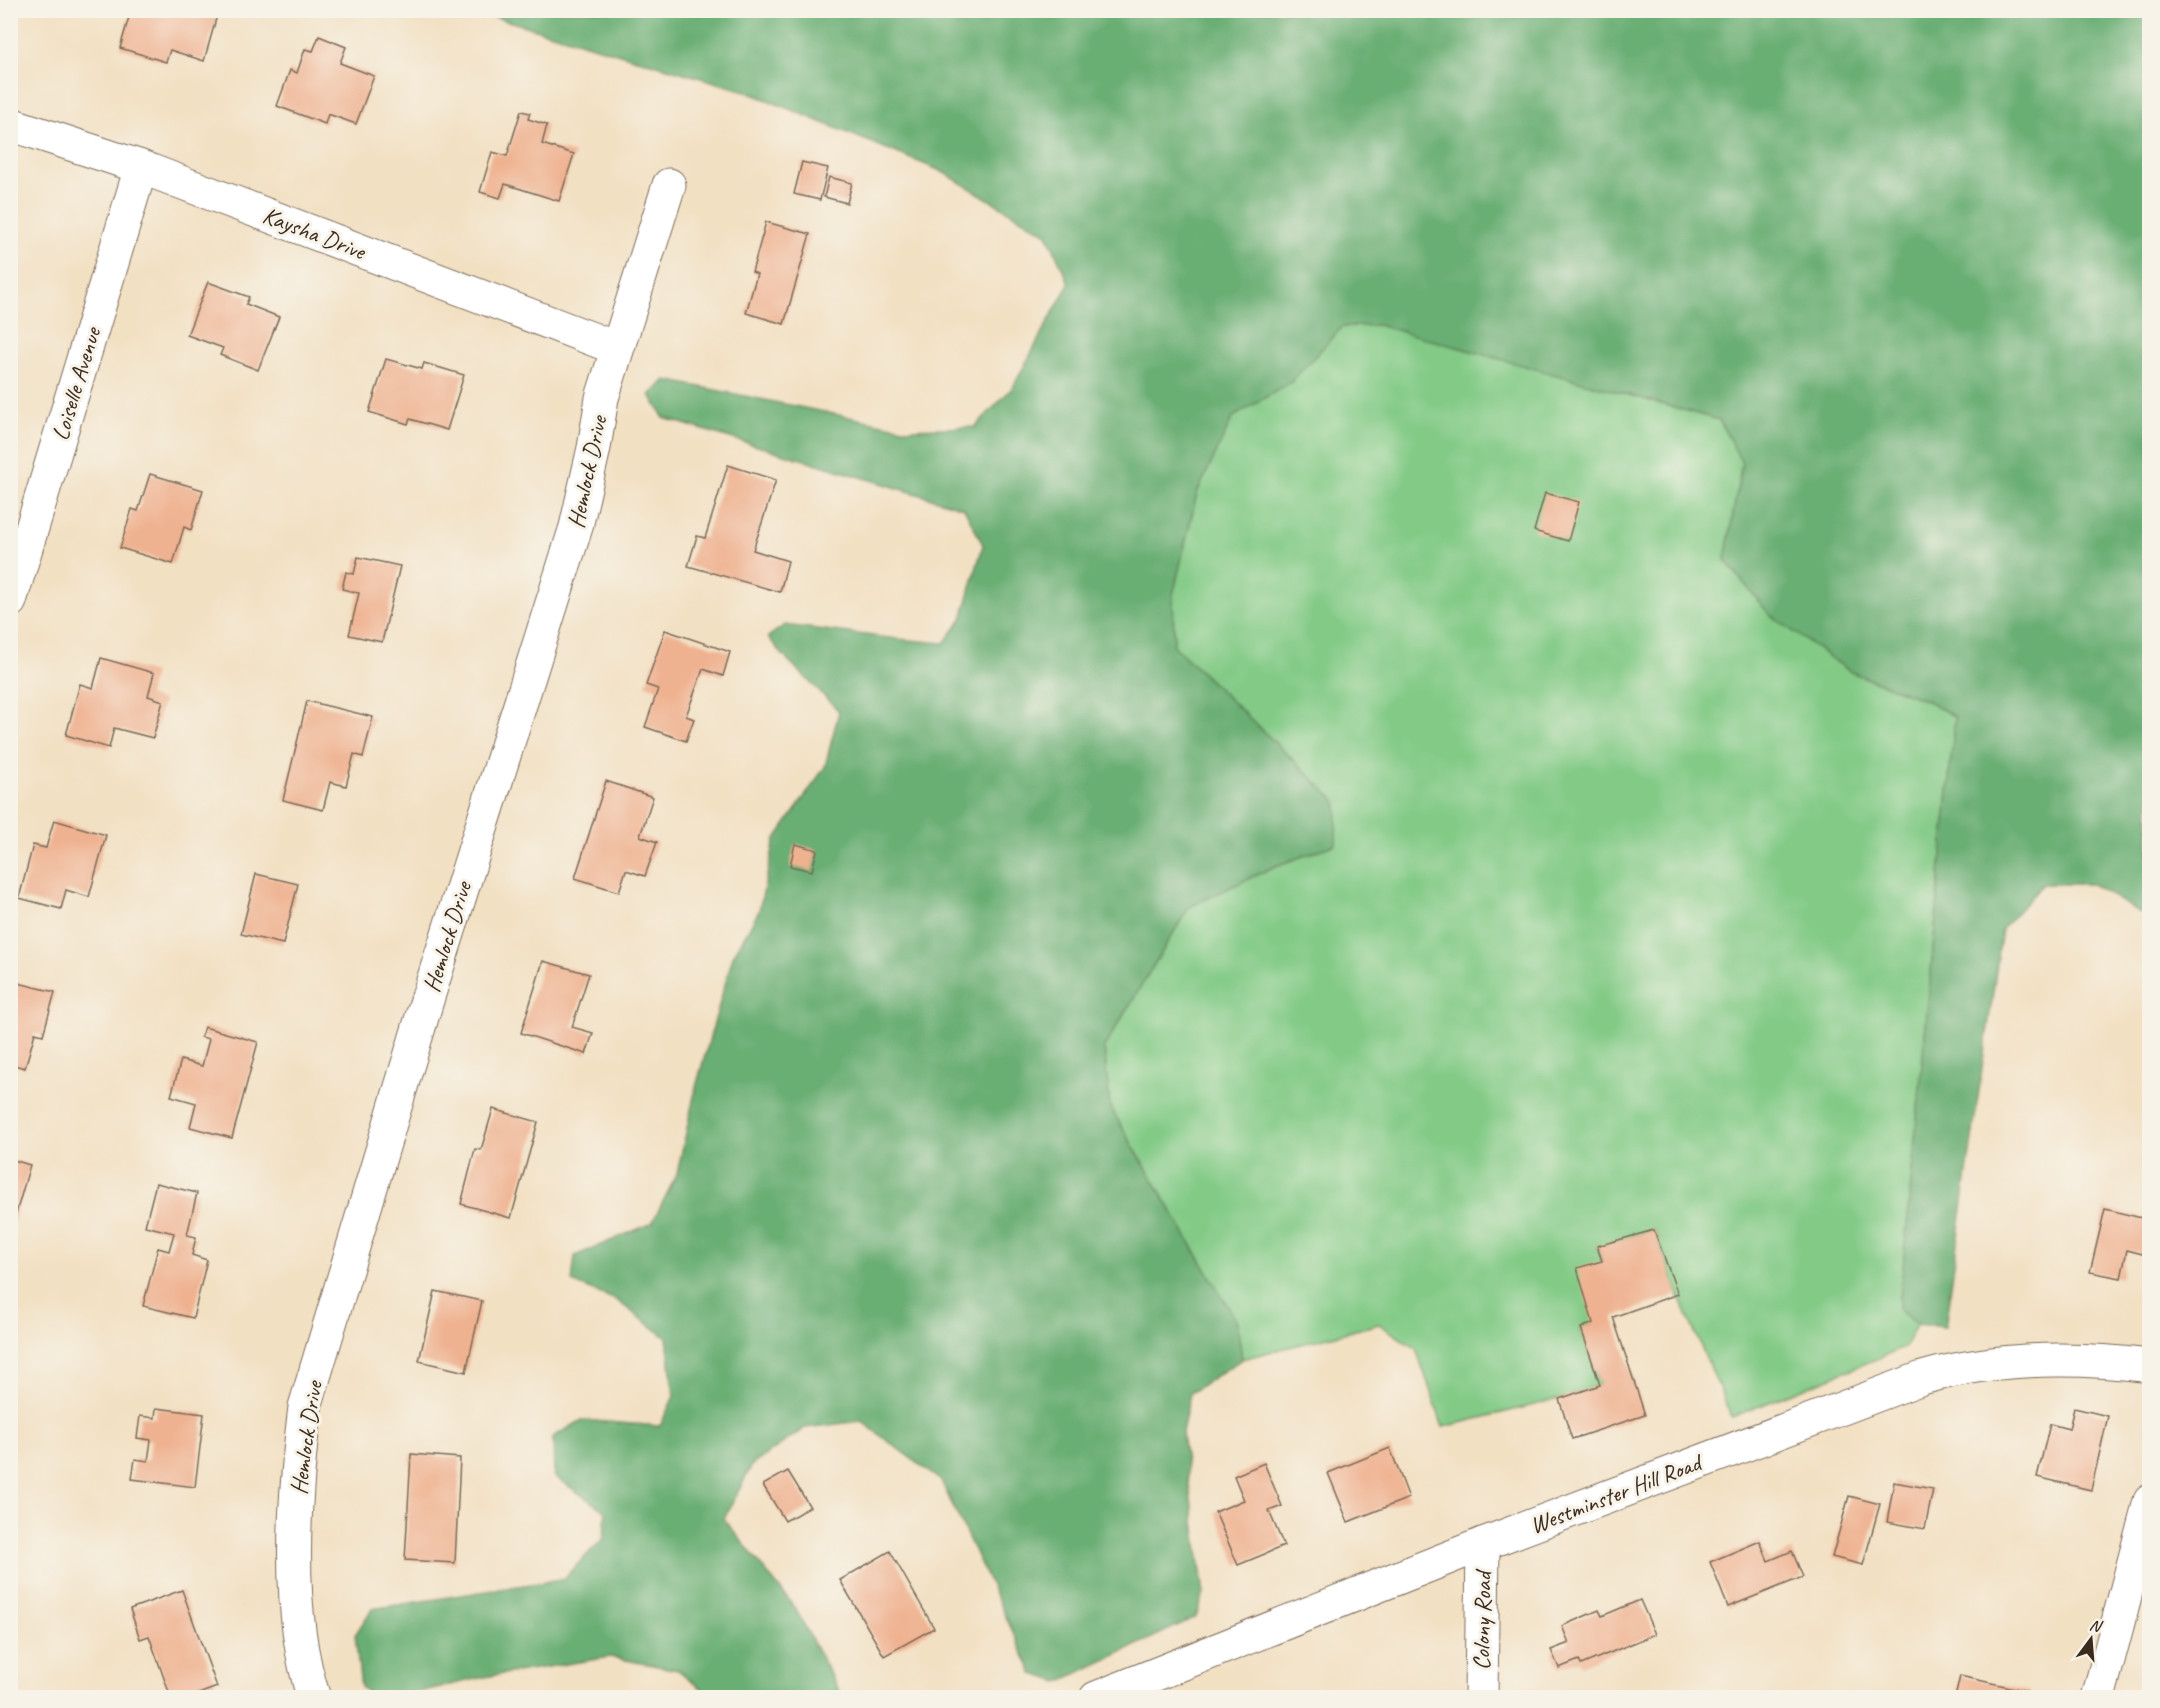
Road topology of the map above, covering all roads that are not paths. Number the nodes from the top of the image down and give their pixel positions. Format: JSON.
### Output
{"nodes":[{"id":1,"x":10,"y":124,"type":"edge"},
{"id":2,"x":141,"y":167,"type":"junction"},
{"id":3,"x":669,"y":185,"type":"dead end"},
{"id":4,"x":616,"y":348,"type":"junction"},
{"id":5,"x":10,"y":602,"type":"edge"},
{"id":6,"x":2150,"y":1365,"type":"edge"},
{"id":7,"x":2150,"y":1501,"type":"edge"},
{"id":8,"x":1483,"y":1544,"type":"junction"},
{"id":9,"x":314,"y":1698,"type":"edge"},
{"id":10,"x":1096,"y":1698,"type":"edge"},
{"id":11,"x":1481,"y":1698,"type":"edge"},
{"id":12,"x":2098,"y":1698,"type":"edge"}],
"edges":[{"from":1,"to":2,"type":"street","name":"Kaysha Drive"},
{"from":2,"to":4,"type":"street","name":"Kaysha Drive"},
{"from":2,"to":5,"type":"street","name":"Loiselle Avenue"},
{"from":3,"to":4,"type":"street","name":"Hemlock Drive"},
{"from":4,"to":9,"type":"street","name":"Hemlock Drive"},
{"from":6,"to":8,"type":"street","name":"Westminster Hill Road"},
{"from":7,"to":12,"type":"street"},
{"from":8,"to":10,"type":"street","name":"Westminster Hill Road"},
{"from":8,"to":11,"type":"street","name":"Colony Road"}]}
